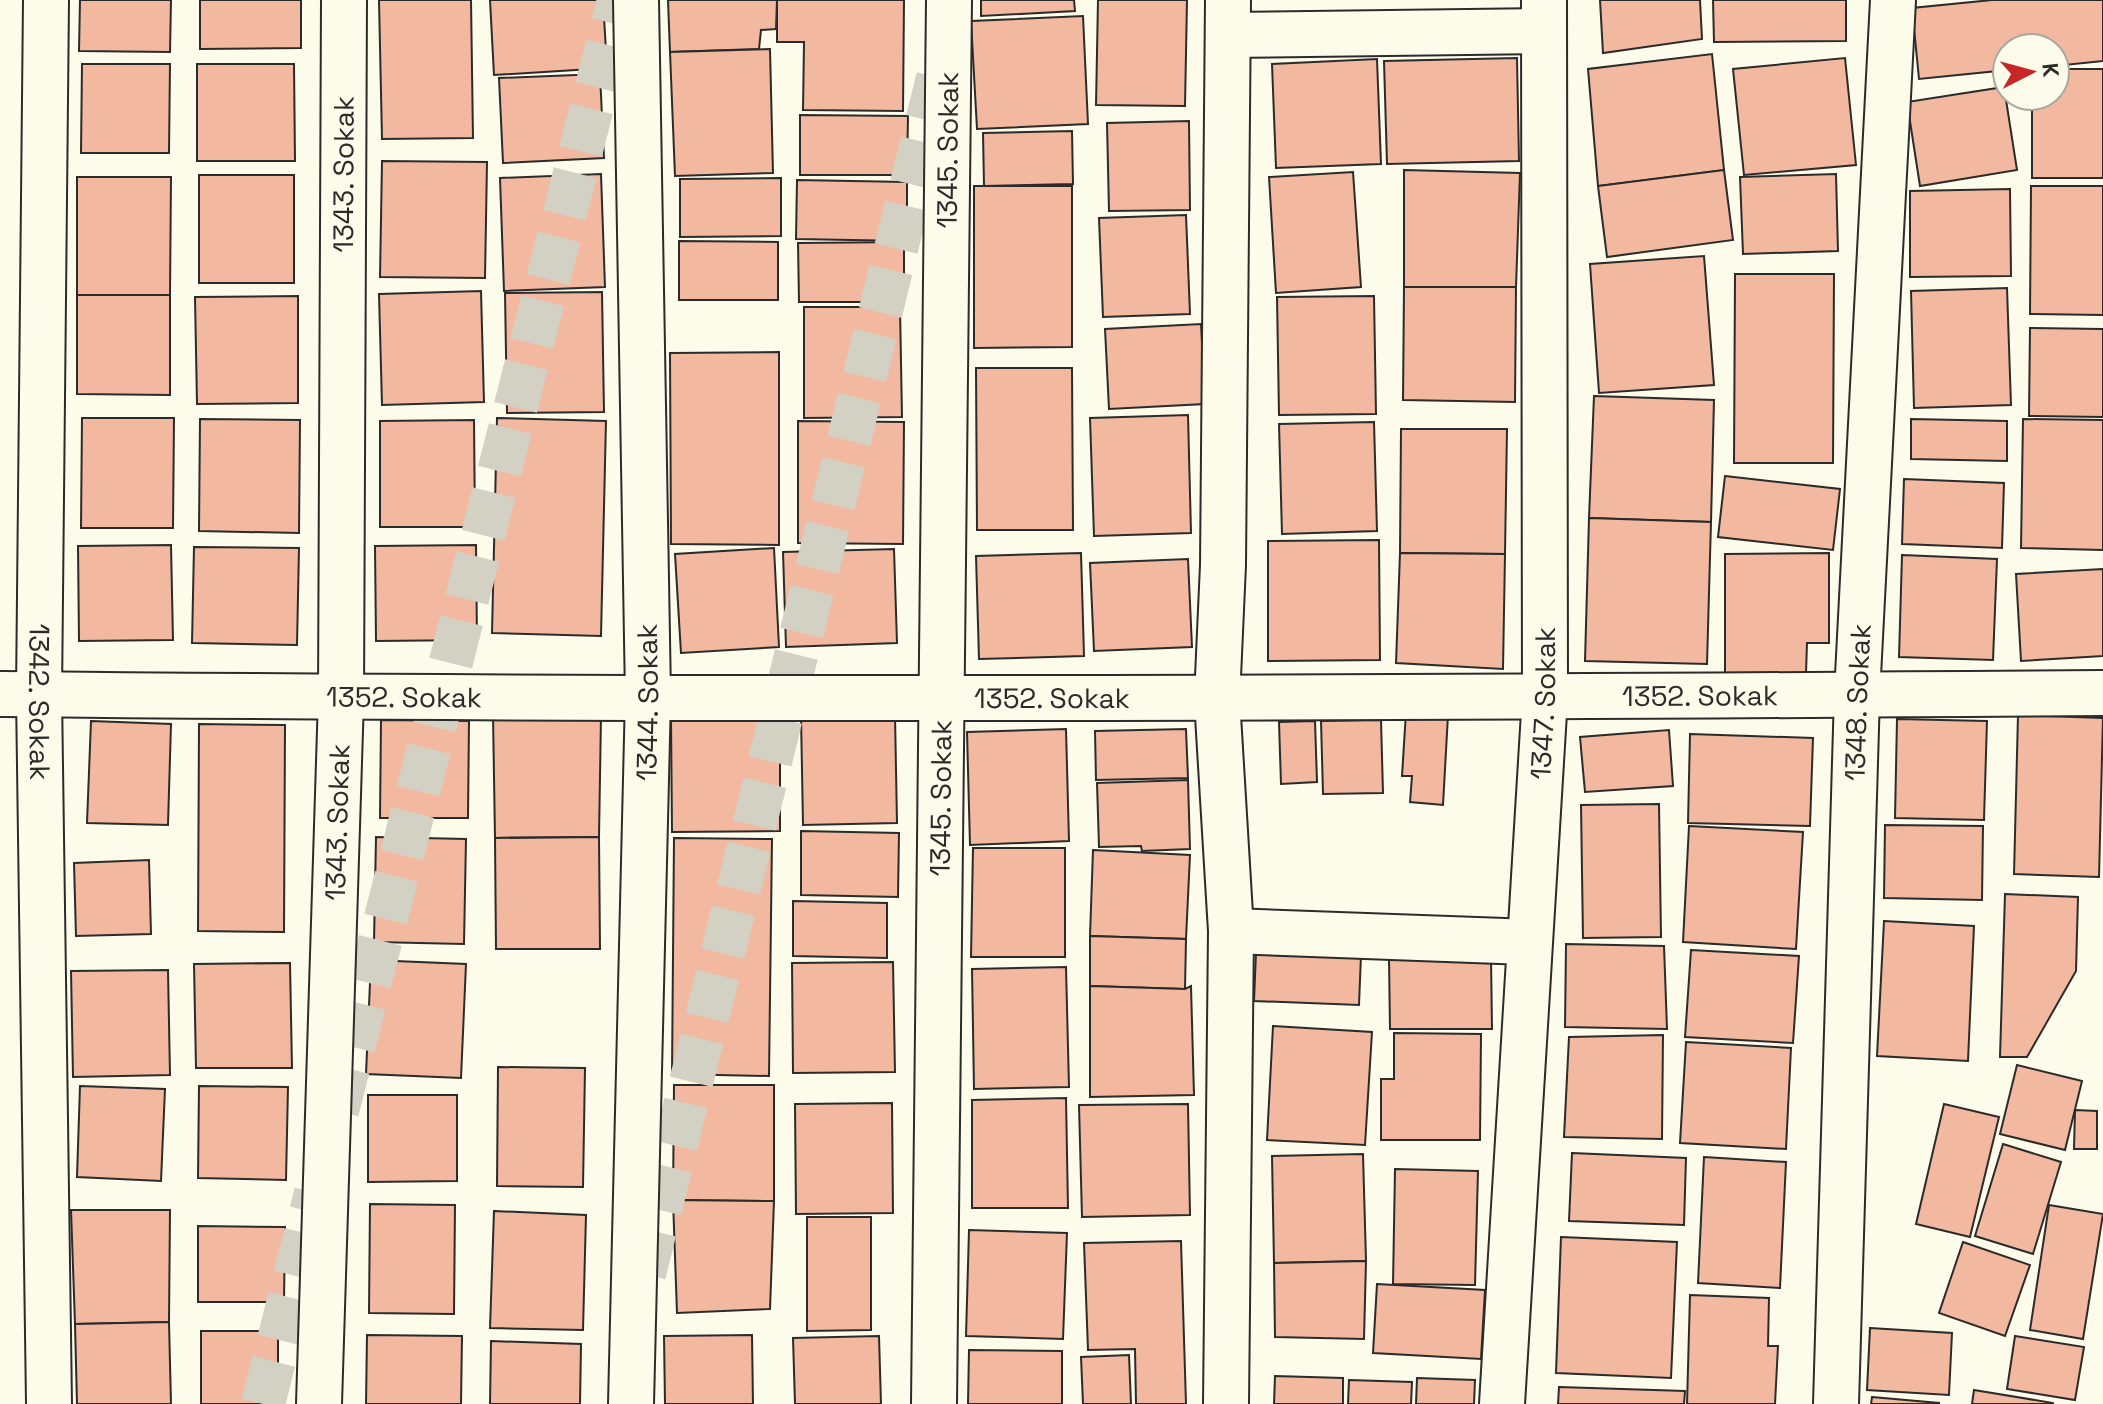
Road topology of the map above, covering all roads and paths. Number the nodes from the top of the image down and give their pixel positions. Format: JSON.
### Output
{"nodes":[{"id":1,"x":46,"y":0,"type":"edge"},
{"id":2,"x":344,"y":0,"type":"edge"},
{"id":3,"x":636,"y":0,"type":"edge"},
{"id":4,"x":949,"y":0,"type":"edge"},
{"id":5,"x":1893,"y":0,"type":"edge"},
{"id":6,"x":1544,"y":15,"type":"edge"},
{"id":7,"x":1228,"y":18,"type":"edge"},
{"id":8,"x":2103,"y":693,"type":"edge"},
{"id":9,"x":19,"y":694,"type":"edge"},
{"id":10,"x":1857,"y":695,"type":"junction"},
{"id":11,"x":648,"y":696,"type":"junction"},
{"id":12,"x":1545,"y":696,"type":"junction"},
{"id":13,"x":341,"y":698,"type":"junction"},
{"id":14,"x":1217,"y":699,"type":"junction"},
{"id":15,"x":942,"y":701,"type":"junction"},
{"id":16,"x":1231,"y":931,"type":"junction"},
{"id":17,"x":1529,"y":942,"type":"junction"},
{"id":18,"x":49,"y":1404,"type":"edge"},
{"id":19,"x":319,"y":1404,"type":"edge"},
{"id":20,"x":631,"y":1404,"type":"edge"},
{"id":21,"x":934,"y":1404,"type":"edge"},
{"id":22,"x":1226,"y":1404,"type":"edge"},
{"id":23,"x":1502,"y":1404,"type":"edge"},
{"id":24,"x":1836,"y":1404,"type":"edge"}],
"edges":[{"from":1,"to":9,"type":"street","name":"1342. Sokak"},
{"from":2,"to":13,"type":"street","name":"1343. Sokak"},
{"from":3,"to":11,"type":"street","name":"1344. Sokak"},
{"from":4,"to":15,"type":"street","name":"1345. Sokak"},
{"from":5,"to":10,"type":"street","name":"1348. Sokak"},
{"from":6,"to":7,"type":"street"},
{"from":6,"to":12,"type":"street","name":"1347. Sokak"},
{"from":7,"to":14,"type":"street"},
{"from":8,"to":10,"type":"street","name":"1352. Sokak"},
{"from":9,"to":13,"type":"street","name":"1352. Sokak"},
{"from":9,"to":18,"type":"street","name":"1342. Sokak"},
{"from":10,"to":12,"type":"street","name":"1352. Sokak"},
{"from":10,"to":24,"type":"street","name":"1348. Sokak"},
{"from":11,"to":13,"type":"street","name":"1352. Sokak"},
{"from":11,"to":15,"type":"street","name":"1352. Sokak"},
{"from":11,"to":20,"type":"street","name":"1344. Sokak"},
{"from":12,"to":14,"type":"street","name":"1352. Sokak"},
{"from":12,"to":17,"type":"street","name":"1347. Sokak"},
{"from":13,"to":19,"type":"street","name":"1343. Sokak"},
{"from":14,"to":15,"type":"street","name":"1352. Sokak"},
{"from":14,"to":16,"type":"street"},
{"from":15,"to":21,"type":"street","name":"1345. Sokak"},
{"from":16,"to":17,"type":"street"},
{"from":16,"to":22,"type":"street"},
{"from":17,"to":23,"type":"street","name":"1347. Sokak"}]}
